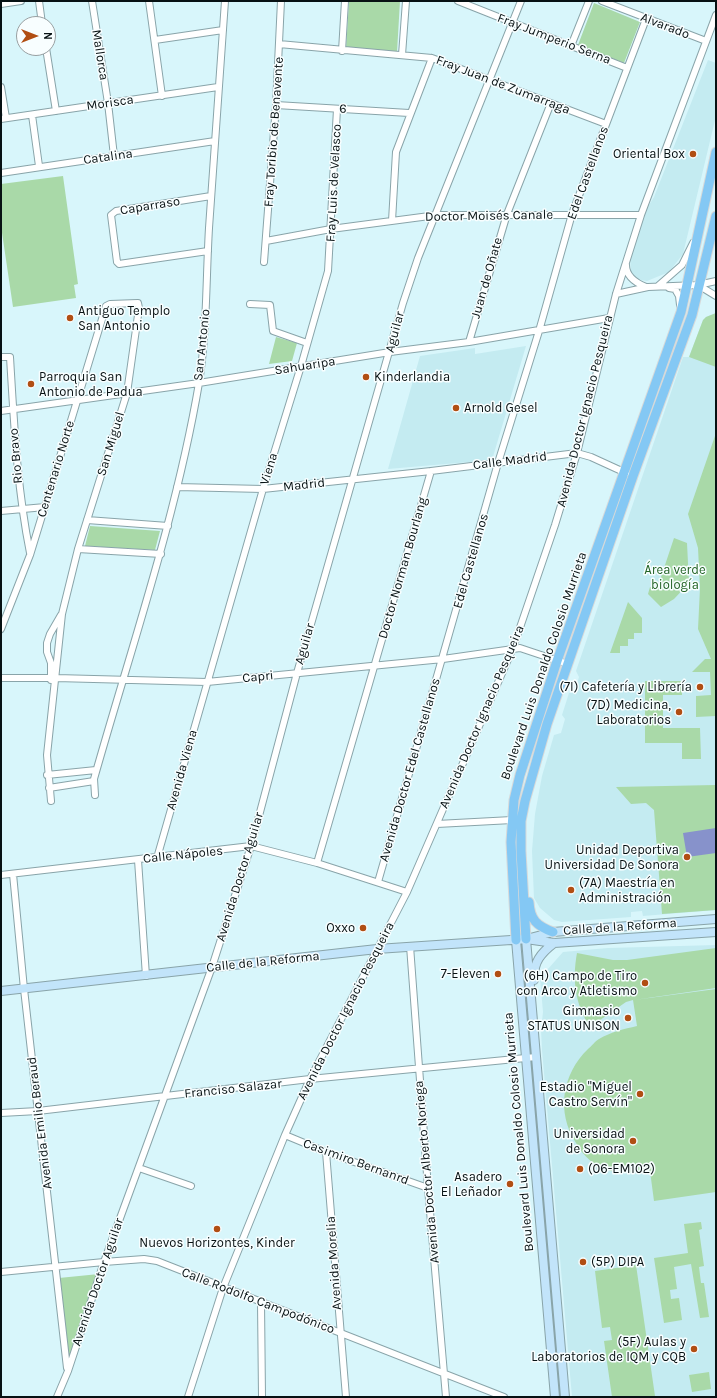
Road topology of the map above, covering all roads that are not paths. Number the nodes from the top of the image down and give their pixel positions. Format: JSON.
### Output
{"nodes":[{"id":1,"x":21,"y":1,"type":"edge"},
{"id":2,"x":38,"y":1,"type":"edge"},
{"id":3,"x":92,"y":1,"type":"edge"},
{"id":4,"x":148,"y":1,"type":"edge"},
{"id":5,"x":225,"y":1,"type":"edge"},
{"id":6,"x":281,"y":1,"type":"edge"},
{"id":7,"x":345,"y":1,"type":"edge"},
{"id":8,"x":406,"y":1,"type":"edge"},
{"id":9,"x":458,"y":1,"type":"edge"},
{"id":10,"x":520,"y":1,"type":"edge"},
{"id":11,"x":589,"y":1,"type":"edge"},
{"id":12,"x":602,"y":1,"type":"edge"},
{"id":13,"x":1,"y":4,"type":"edge"},
{"id":14,"x":716,"y":15,"type":"edge"},
{"id":15,"x":41,"y":16,"type":"edge"},
{"id":16,"x":646,"y":19,"type":"junction"},
{"id":17,"x":512,"y":23,"type":"junction"},
{"id":18,"x":223,"y":30,"type":"junction"},
{"id":19,"x":155,"y":40,"type":"junction"},
{"id":20,"x":706,"y":42,"type":"junction"},
{"id":21,"x":279,"y":44,"type":"junction"},
{"id":22,"x":571,"y":46,"type":"junction"},
{"id":23,"x":342,"y":50,"type":"junction"},
{"id":24,"x":402,"y":55,"type":"junction"},
{"id":25,"x":47,"y":56,"type":"edge"},
{"id":26,"x":432,"y":58,"type":"junction"},
{"id":27,"x":627,"y":68,"type":"junction"},
{"id":28,"x":490,"y":80,"type":"junction"},
{"id":29,"x":1,"y":87,"type":"edge"},
{"id":30,"x":218,"y":88,"type":"junction"},
{"id":31,"x":162,"y":96,"type":"junction"},
{"id":32,"x":108,"y":103,"type":"junction"},
{"id":33,"x":551,"y":103,"type":"junction"},
{"id":34,"x":276,"y":105,"type":"junction"},
{"id":35,"x":337,"y":109,"type":"junction"},
{"id":36,"x":56,"y":111,"type":"junction"},
{"id":37,"x":409,"y":113,"type":"junction"},
{"id":38,"x":32,"y":115,"type":"junction"},
{"id":39,"x":3,"y":119,"type":"edge"},
{"id":40,"x":606,"y":124,"type":"junction"},
{"id":41,"x":215,"y":141,"type":"junction"},
{"id":42,"x":716,"y":152,"type":"edge"},
{"id":43,"x":114,"y":156,"type":"junction"},
{"id":44,"x":39,"y":166,"type":"junction"},
{"id":45,"x":1,"y":173,"type":"edge"},
{"id":46,"x":211,"y":196,"type":"junction"},
{"id":47,"x":506,"y":214,"type":"junction"},
{"id":48,"x":572,"y":214,"type":"junction"},
{"id":49,"x":437,"y":215,"type":"junction"},
{"id":50,"x":641,"y":215,"type":"junction"},
{"id":51,"x":716,"y":216,"type":"edge"},
{"id":52,"x":392,"y":221,"type":"junction"},
{"id":53,"x":700,"y":223,"type":"junction"},
{"id":54,"x":331,"y":229,"type":"junction"},
{"id":55,"x":266,"y":241,"type":"junction"},
{"id":56,"x":208,"y":251,"type":"junction"},
{"id":57,"x":330,"y":257,"type":"joint"},
{"id":58,"x":264,"y":262,"type":"dead end"},
{"id":59,"x":626,"y":265,"type":"junction"},
{"id":60,"x":716,"y":281,"type":"edge"},
{"id":61,"x":698,"y":285,"type":"junction"},
{"id":62,"x":658,"y":286,"type":"junction"},
{"id":63,"x":687,"y":286,"type":"junction"},
{"id":64,"x":648,"y":287,"type":"junction"},
{"id":65,"x":616,"y":294,"type":"junction"},
{"id":66,"x":716,"y":296,"type":"edge"},
{"id":67,"x":250,"y":304,"type":"dead end"},
{"id":68,"x":106,"y":306,"type":"joint"},
{"id":69,"x":681,"y":312,"type":"junction"},
{"id":70,"x":608,"y":318,"type":"junction"},
{"id":71,"x":539,"y":331,"type":"junction"},
{"id":72,"x":469,"y":342,"type":"junction"},
{"id":73,"x":307,"y":343,"type":"junction"},
{"id":74,"x":390,"y":352,"type":"junction"},
{"id":75,"x":1,"y":357,"type":"edge"},
{"id":76,"x":301,"y":366,"type":"junction"},
{"id":77,"x":199,"y":383,"type":"junction"},
{"id":78,"x":127,"y":393,"type":"junction"},
{"id":79,"x":77,"y":400,"type":"junction"},
{"id":80,"x":12,"y":409,"type":"junction"},
{"id":81,"x":1,"y":411,"type":"edge"},
{"id":82,"x":576,"y":453,"type":"junction"},
{"id":83,"x":498,"y":463,"type":"junction"},
{"id":84,"x":431,"y":471,"type":"junction"},
{"id":85,"x":629,"y":474,"type":"junction"},
{"id":86,"x":352,"y":480,"type":"junction"},
{"id":87,"x":177,"y":487,"type":"junction"},
{"id":88,"x":263,"y":489,"type":"junction"},
{"id":89,"x":45,"y":508,"type":"junction"},
{"id":90,"x":21,"y":510,"type":"junction"},
{"id":91,"x":1,"y":511,"type":"edge"},
{"id":92,"x":87,"y":520,"type":"junction"},
{"id":93,"x":168,"y":526,"type":"junction"},
{"id":94,"x":78,"y":549,"type":"junction"},
{"id":95,"x":160,"y":554,"type":"junction"},
{"id":96,"x":30,"y":555,"type":"junction"},
{"id":97,"x":62,"y":614,"type":"junction"},
{"id":98,"x":3,"y":617,"type":"edge"},
{"id":99,"x":1,"y":629,"type":"edge"},
{"id":100,"x":513,"y":648,"type":"junction"},
{"id":101,"x":443,"y":658,"type":"junction"},
{"id":102,"x":557,"y":661,"type":"junction"},
{"id":103,"x":568,"y":664,"type":"junction"},
{"id":104,"x":375,"y":665,"type":"junction"},
{"id":105,"x":297,"y":673,"type":"junction"},
{"id":106,"x":1,"y":678,"type":"edge"},
{"id":107,"x":124,"y":679,"type":"junction"},
{"id":108,"x":53,"y":680,"type":"junction"},
{"id":109,"x":208,"y":682,"type":"junction"},
{"id":110,"x":535,"y":726,"type":"junction"},
{"id":111,"x":96,"y":770,"type":"junction"},
{"id":112,"x":48,"y":775,"type":"junction"},
{"id":113,"x":94,"y":781,"type":"junction"},
{"id":114,"x":49,"y":788,"type":"junction"},
{"id":115,"x":95,"y":795,"type":"dead end"},
{"id":116,"x":50,"y":801,"type":"dead end"},
{"id":117,"x":524,"y":801,"type":"junction"},
{"id":118,"x":512,"y":820,"type":"junction"},
{"id":119,"x":437,"y":824,"type":"junction"},
{"id":120,"x":251,"y":846,"type":"junction"},
{"id":121,"x":157,"y":858,"type":"junction"},
{"id":122,"x":138,"y":860,"type":"junction"},
{"id":123,"x":317,"y":863,"type":"junction"},
{"id":124,"x":13,"y":874,"type":"junction"},
{"id":125,"x":1,"y":875,"type":"edge"},
{"id":126,"x":378,"y":882,"type":"junction"},
{"id":127,"x":407,"y":892,"type":"junction"},
{"id":128,"x":716,"y":919,"type":"edge"},
{"id":129,"x":554,"y":932,"type":"junction"},
{"id":130,"x":716,"y":932,"type":"edge"},
{"id":131,"x":521,"y":939,"type":"junction"},
{"id":132,"x":554,"y":943,"type":"junction"},
{"id":133,"x":410,"y":946,"type":"junction"},
{"id":134,"x":377,"y":949,"type":"junction"},
{"id":135,"x":212,"y":967,"type":"junction"},
{"id":136,"x":146,"y":976,"type":"junction"},
{"id":137,"x":24,"y":989,"type":"junction"},
{"id":138,"x":1,"y":991,"type":"edge"},
{"id":139,"x":533,"y":1028,"type":"junction"},
{"id":140,"x":536,"y":1057,"type":"junction"},
{"id":141,"x":525,"y":1058,"type":"junction"},
{"id":142,"x":419,"y":1068,"type":"junction"},
{"id":143,"x":310,"y":1080,"type":"junction"},
{"id":144,"x":166,"y":1096,"type":"junction"},
{"id":145,"x":38,"y":1110,"type":"junction"},
{"id":146,"x":1,"y":1113,"type":"edge"},
{"id":147,"x":285,"y":1136,"type":"junction"},
{"id":148,"x":326,"y":1152,"type":"junction"},
{"id":149,"x":139,"y":1168,"type":"junction"},
{"id":150,"x":191,"y":1186,"type":"dead end"},
{"id":151,"x":428,"y":1188,"type":"junction"},
{"id":152,"x":104,"y":1262,"type":"junction"},
{"id":153,"x":57,"y":1267,"type":"junction"},
{"id":154,"x":1,"y":1272,"type":"edge"},
{"id":155,"x":223,"y":1288,"type":"junction"},
{"id":156,"x":261,"y":1302,"type":"junction"},
{"id":157,"x":340,"y":1333,"type":"junction"},
{"id":158,"x":68,"y":1371,"type":"junction"},
{"id":159,"x":444,"y":1373,"type":"junction"},
{"id":160,"x":56,"y":1397,"type":"edge"},
{"id":161,"x":188,"y":1397,"type":"edge"},
{"id":162,"x":262,"y":1397,"type":"edge"},
{"id":163,"x":346,"y":1397,"type":"edge"},
{"id":164,"x":446,"y":1397,"type":"edge"},
{"id":165,"x":504,"y":1397,"type":"edge"},
{"id":166,"x":554,"y":1397,"type":"edge"},
{"id":167,"x":565,"y":1397,"type":"edge"}],
"edges":[{"from":1,"to":13,"type":"street"},
{"from":2,"to":15,"type":"street"},
{"from":3,"to":32,"type":"street","name":"Mallorca"},
{"from":4,"to":19,"type":"street"},
{"from":5,"to":18,"type":"street","name":"San Antonio"},
{"from":6,"to":21,"type":"street","name":"Fray Toribio de Benavente"},
{"from":7,"to":23,"type":"street"},
{"from":8,"to":24,"type":"street"},
{"from":9,"to":17,"type":"street","name":"Fray Jumperio Serna"},
{"from":10,"to":17,"type":"street","name":"Aguilar"},
{"from":11,"to":22,"type":"street"},
{"from":12,"to":16,"type":"street","name":"Alvarado"},
{"from":14,"to":20,"type":"street","name":"Avenida Doctor Ignacio Pesqueira"},
{"from":16,"to":20,"type":"street","name":"Alvarado"},
{"from":16,"to":27,"type":"street","name":"Edel Castellanos"},
{"from":17,"to":22,"type":"street","name":"Fray Jumperio Serna"},
{"from":17,"to":28,"type":"street","name":"Aguilar"},
{"from":18,"to":19,"type":"street"},
{"from":18,"to":30,"type":"street","name":"San Antonio"},
{"from":19,"to":31,"type":"street"},
{"from":20,"to":50,"type":"street","name":"Avenida Doctor Ignacio Pesqueira"},
{"from":21,"to":23,"type":"street","name":"Fray Juan de Zumarraga"},
{"from":21,"to":34,"type":"street","name":"Fray Toribio de Benavente"},
{"from":22,"to":27,"type":"street","name":"Fray Jumperio Serna"},
{"from":23,"to":24,"type":"street","name":"Fray Juan de Zumarraga"},
{"from":24,"to":26,"type":"street","name":"Fray Juan de Zumarraga"},
{"from":25,"to":36,"type":"street"},
{"from":26,"to":28,"type":"street","name":"Fray Juan de Zumarraga"},
{"from":26,"to":37,"type":"street"},
{"from":27,"to":40,"type":"street","name":"Edel Castellanos"},
{"from":28,"to":33,"type":"street","name":"Fray Juan de Zumarraga"},
{"from":28,"to":49,"type":"street","name":"Aguilar"},
{"from":29,"to":39,"type":"street"},
{"from":30,"to":31,"type":"street","name":"Morisca"},
{"from":30,"to":41,"type":"street","name":"San Antonio"},
{"from":31,"to":32,"type":"street","name":"Morisca"},
{"from":32,"to":36,"type":"street","name":"Morisca"},
{"from":32,"to":43,"type":"street","name":"Mallorca"},
{"from":33,"to":40,"type":"street","name":"Fray Juan de Zumarraga"},
{"from":33,"to":47,"type":"street","name":"Juan de Oñate"},
{"from":34,"to":35,"type":"street","name":"6"},
{"from":34,"to":55,"type":"street","name":"Fray Toribio de Benavente"},
{"from":35,"to":37,"type":"street","name":"6"},
{"from":35,"to":54,"type":"street","name":"Fray Luis de Velasco"},
{"from":36,"to":38,"type":"street","name":"Morisca"},
{"from":37,"to":52,"type":"street"},
{"from":38,"to":39,"type":"street","name":"Morisca"},
{"from":38,"to":44,"type":"street"},
{"from":40,"to":48,"type":"street","name":"Edel Castellanos"},
{"from":41,"to":43,"type":"street","name":"Catalina"},
{"from":41,"to":46,"type":"street","name":"San Antonio"},
{"from":42,"to":53,"type":"main road","name":"Boulevard Luis Donaldo Colosio Murrieta"},
{"from":43,"to":44,"type":"street","name":"Catalina"},
{"from":44,"to":45,"type":"street","name":"Catalina"},
{"from":46,"to":56,"type":"street","name":"San Antonio"},
{"from":46,"to":56,"type":"street","name":"Caparraso"},
{"from":47,"to":48,"type":"street","name":"Doctor Moisés Canale"},
{"from":47,"to":49,"type":"street","name":"Doctor Moisés Canale"},
{"from":47,"to":72,"type":"street","name":"Juan de Oñate"},
{"from":48,"to":50,"type":"street","name":"Doctor Moisés Canale"},
{"from":48,"to":71,"type":"street","name":"Edel Castellanos"},
{"from":49,"to":52,"type":"street","name":"Doctor Moisés Canale"},
{"from":49,"to":74,"type":"street","name":"Aguilar"},
{"from":50,"to":59,"type":"street","name":"Avenida Doctor Ignacio Pesqueira"},
{"from":51,"to":61,"type":"main road","name":"Boulevard Luis Donaldo Colosio Murrieta"},
{"from":52,"to":54,"type":"street","name":"Doctor Moisés Canale"},
{"from":53,"to":62,"type":"street"},
{"from":53,"to":63,"type":"main road","name":"Boulevard Luis Donaldo Colosio Murrieta"},
{"from":54,"to":55,"type":"street","name":"Doctor Moisés Canale"},
{"from":54,"to":57,"type":"street","name":"Fray Luis de Velasco"},
{"from":55,"to":58,"type":"street","name":"Fray Toribio de Benavente"},
{"from":56,"to":77,"type":"street","name":"San Antonio"},
{"from":57,"to":73,"type":"street","name":"Viena"},
{"from":59,"to":64,"type":"street"},
{"from":59,"to":65,"type":"street","name":"Avenida Doctor Ignacio Pesqueira"},
{"from":60,"to":61,"type":"street"},
{"from":61,"to":63,"type":"street"},
{"from":61,"to":66,"type":"street"},
{"from":61,"to":85,"type":"main road","name":"Boulevard Luis Donaldo Colosio Murrieta"},
{"from":62,"to":63,"type":"street"},
{"from":62,"to":64,"type":"street"},
{"from":62,"to":69,"type":"street"},
{"from":63,"to":69,"type":"main road","name":"Boulevard Luis Donaldo Colosio Murrieta"},
{"from":64,"to":65,"type":"street"},
{"from":65,"to":70,"type":"street","name":"Avenida Doctor Ignacio Pesqueira"},
{"from":67,"to":73,"type":"street"},
{"from":68,"to":78,"type":"street","name":"San Miguel"},
{"from":68,"to":79,"type":"street","name":"Centenario Norte"},
{"from":69,"to":85,"type":"main road","name":"Boulevard Luis Donaldo Colosio Murrieta"},
{"from":70,"to":71,"type":"street","name":"Sahuaripa"},
{"from":70,"to":82,"type":"street","name":"Avenida Doctor Ignacio Pesqueira"},
{"from":71,"to":72,"type":"street","name":"Sahuaripa"},
{"from":71,"to":83,"type":"street"},
{"from":72,"to":74,"type":"street","name":"Sahuaripa"},
{"from":73,"to":76,"type":"street","name":"Viena"},
{"from":74,"to":76,"type":"street","name":"Sahuaripa"},
{"from":74,"to":86,"type":"street","name":"Aguilar"},
{"from":75,"to":80,"type":"street","name":"Rio Bravo"},
{"from":76,"to":77,"type":"street","name":"Sahuaripa"},
{"from":76,"to":88,"type":"street","name":"Viena"},
{"from":77,"to":78,"type":"street","name":"Sahuaripa"},
{"from":77,"to":87,"type":"street","name":"San Antonio"},
{"from":78,"to":79,"type":"street","name":"Sahuaripa"},
{"from":78,"to":92,"type":"street","name":"San Miguel"},
{"from":79,"to":80,"type":"street","name":"Sahuaripa"},
{"from":79,"to":89,"type":"street","name":"Centenario Norte"},
{"from":80,"to":81,"type":"street","name":"Sahuaripa"},
{"from":80,"to":90,"type":"street","name":"Rio Bravo"},
{"from":82,"to":83,"type":"street","name":"Calle Madrid"},
{"from":82,"to":85,"type":"street","name":"Calle Madrid"},
{"from":82,"to":100,"type":"street","name":"Avenida Doctor Ignacio Pesqueira"},
{"from":83,"to":84,"type":"street","name":"Calle Madrid"},
{"from":83,"to":101,"type":"street","name":"Edel Castellanos"},
{"from":84,"to":86,"type":"street","name":"Madrid"},
{"from":84,"to":104,"type":"street","name":"Doctor Norman Bourlang"},
{"from":85,"to":102,"type":"main road","name":"Boulevard Luis Donaldo Colosio Murrieta"},
{"from":85,"to":103,"type":"main road","name":"Boulevard Luis Donaldo Colosio Murrieta"},
{"from":86,"to":88,"type":"street","name":"Madrid"},
{"from":86,"to":105,"type":"street","name":"Aguilar"},
{"from":87,"to":88,"type":"street","name":"Madrid"},
{"from":87,"to":93,"type":"street","name":"San Antonio"},
{"from":88,"to":109,"type":"street","name":"Viena"},
{"from":89,"to":90,"type":"street"},
{"from":89,"to":96,"type":"street","name":"Centenario Norte"},
{"from":90,"to":91,"type":"street"},
{"from":90,"to":96,"type":"street","name":"Rio Bravo"},
{"from":92,"to":93,"type":"street"},
{"from":92,"to":94,"type":"street","name":"San Miguel"},
{"from":93,"to":95,"type":"street","name":"San Antonio"},
{"from":94,"to":95,"type":"street"},
{"from":94,"to":97,"type":"street","name":"San Miguel"},
{"from":95,"to":107,"type":"street","name":"San Antonio"},
{"from":96,"to":98,"type":"street","name":"Centenario Norte"},
{"from":97,"to":108,"type":"street","name":"San Miguel"},
{"from":97,"to":108,"type":"street","name":"San Miguel"},
{"from":98,"to":99,"type":"street","name":"Centenario Norte"},
{"from":100,"to":101,"type":"street","name":"Capri"},
{"from":100,"to":102,"type":"street","name":"Capri"},
{"from":100,"to":119,"type":"street","name":"Avenida Doctor Ignacio Pesqueira"},
{"from":101,"to":104,"type":"street","name":"Capri"},
{"from":101,"to":126,"type":"street","name":"Avenida Doctor Edel Castellanos"},
{"from":102,"to":103,"type":"street","name":"Capri"},
{"from":102,"to":110,"type":"main road","name":"Boulevard Luis Donaldo Colosio Murrieta"},
{"from":103,"to":117,"type":"main road","name":"Boulevard Luis Donaldo Colosio Murrieta"},
{"from":104,"to":105,"type":"street","name":"Capri"},
{"from":104,"to":123,"type":"street","name":"Doctor Norman Bourlang"},
{"from":105,"to":109,"type":"street","name":"Capri"},
{"from":105,"to":120,"type":"street","name":"Avenida Doctor Aguilar"},
{"from":106,"to":108,"type":"street","name":"Capri"},
{"from":107,"to":108,"type":"street","name":"Capri"},
{"from":107,"to":109,"type":"street","name":"Capri"},
{"from":107,"to":111,"type":"street","name":"San Antonio"},
{"from":108,"to":112,"type":"street"},
{"from":109,"to":121,"type":"street","name":"Avenida Viena"},
{"from":110,"to":117,"type":"main road"},
{"from":110,"to":118,"type":"main road","name":"Boulevard Luis Donaldo Colosio Murrieta"},
{"from":111,"to":112,"type":"street"},
{"from":111,"to":113,"type":"street"},
{"from":112,"to":114,"type":"street"},
{"from":113,"to":114,"type":"street"},
{"from":113,"to":115,"type":"street"},
{"from":114,"to":116,"type":"street"},
{"from":117,"to":129,"type":"main road"},
{"from":117,"to":131,"type":"main road","name":"Boulevard Luis Donaldo Colosio Murrieta"},
{"from":118,"to":119,"type":"street"},
{"from":118,"to":131,"type":"main road","name":"Boulevard Luis Donaldo Colosio Murrieta"},
{"from":119,"to":127,"type":"street","name":"Avenida Doctor Ignacio Pesqueira"},
{"from":120,"to":121,"type":"street","name":"Calle Nápoles"},
{"from":120,"to":123,"type":"street","name":"Calle Nápoles"},
{"from":120,"to":135,"type":"street","name":"Avenida Doctor Aguilar"},
{"from":121,"to":122,"type":"street","name":"Calle Nápoles"},
{"from":122,"to":124,"type":"street","name":"Calle Nápoles"},
{"from":122,"to":136,"type":"street"},
{"from":123,"to":126,"type":"street","name":"Calle Nápoles"},
{"from":124,"to":125,"type":"street","name":"Calle Nápoles"},
{"from":124,"to":137,"type":"street","name":"Avenida Emilio Beraud"},
{"from":126,"to":127,"type":"street","name":"Calle Nápoles"},
{"from":127,"to":134,"type":"street","name":"Avenida Doctor Ignacio Pesqueira"},
{"from":128,"to":129,"type":"main road","name":"Calle de la Reforma"},
{"from":129,"to":131,"type":"main road","name":"Calle de la Reforma"},
{"from":130,"to":132,"type":"main road","name":"Calle de la Reforma"},
{"from":131,"to":132,"type":"main road","name":"Calle de la Reforma"},
{"from":131,"to":133,"type":"main road","name":"Calle de la Reforma"},
{"from":131,"to":139,"type":"main road","name":"Boulevard Luis Donaldo Colosio Murrieta"},
{"from":131,"to":141,"type":"main road","name":"Boulevard Luis Donaldo Colosio Murrieta"},
{"from":132,"to":139,"type":"main road"},
{"from":133,"to":134,"type":"main road","name":"Calle de la Reforma"},
{"from":133,"to":142,"type":"street","name":"Avenida Doctor Alberto Noriega"},
{"from":134,"to":135,"type":"main road","name":"Calle de la Reforma"},
{"from":134,"to":143,"type":"street","name":"Avenida Doctor Ignacio Pesqueira"},
{"from":135,"to":136,"type":"main road","name":"Calle de la Reforma"},
{"from":135,"to":144,"type":"street","name":"Avenida Doctor Aguilar"},
{"from":136,"to":137,"type":"main road","name":"Calle de la Reforma"},
{"from":137,"to":138,"type":"main road","name":"Calle de la Reforma"},
{"from":137,"to":145,"type":"street","name":"Avenida Emilio Beraud"},
{"from":139,"to":140,"type":"main road","name":"Boulevard Luis Donaldo Colosio Murrieta"},
{"from":140,"to":141,"type":"street","name":"Franciso Salazar"},
{"from":140,"to":167,"type":"main road","name":"Boulevard Luis Donaldo Colosio Murrieta"},
{"from":141,"to":142,"type":"street","name":"Franciso Salazar"},
{"from":141,"to":166,"type":"main road","name":"Boulevard Luis Donaldo Colosio Murrieta"},
{"from":142,"to":143,"type":"street","name":"Franciso Salazar"},
{"from":142,"to":151,"type":"street","name":"Avenida Doctor Alberto Noriega"},
{"from":143,"to":144,"type":"street","name":"Franciso Salazar"},
{"from":143,"to":147,"type":"street","name":"Avenida Doctor Ignacio Pesqueira"},
{"from":144,"to":145,"type":"street","name":"Franciso Salazar"},
{"from":144,"to":149,"type":"street","name":"Avenida Doctor Aguilar"},
{"from":145,"to":146,"type":"street","name":"Franciso Salazar"},
{"from":145,"to":153,"type":"street","name":"Avenida Emilio Beraud"},
{"from":147,"to":148,"type":"street","name":"Casimiro Bernanrd"},
{"from":147,"to":155,"type":"street","name":"Avenida Doctor Ignacio Pesqueira"},
{"from":148,"to":151,"type":"street","name":"Casimiro Bernanrd"},
{"from":148,"to":157,"type":"street","name":"Avenida Morelia"},
{"from":149,"to":150,"type":"street"},
{"from":149,"to":152,"type":"street","name":"Avenida Doctor Aguilar"},
{"from":151,"to":159,"type":"street","name":"Avenida Doctor Alberto Noriega"},
{"from":152,"to":153,"type":"street","name":"Calle Rodolfo Campodónico"},
{"from":152,"to":155,"type":"street","name":"Calle Rodolfo Campodónico"},
{"from":152,"to":158,"type":"street","name":"Avenida Doctor Aguilar"},
{"from":153,"to":154,"type":"street","name":"Calle Rodolfo Campodónico"},
{"from":153,"to":158,"type":"street","name":"Avenida Emilio Beraud"},
{"from":155,"to":156,"type":"street","name":"Calle Rodolfo Campodónico"},
{"from":155,"to":161,"type":"street","name":"Avenida Doctor Ignacio Pesqueira"},
{"from":156,"to":157,"type":"street","name":"Calle Rodolfo Campodónico"},
{"from":156,"to":162,"type":"street"},
{"from":157,"to":159,"type":"street","name":"Calle Rodolfo Campodónico"},
{"from":157,"to":163,"type":"street","name":"Avenida Morelia"},
{"from":158,"to":160,"type":"street","name":"Avenida Doctor Aguilar"},
{"from":159,"to":164,"type":"street","name":"Avenida Doctor Alberto Noriega"},
{"from":159,"to":165,"type":"street","name":"Calle Rodolfo Campodónico"}]}
